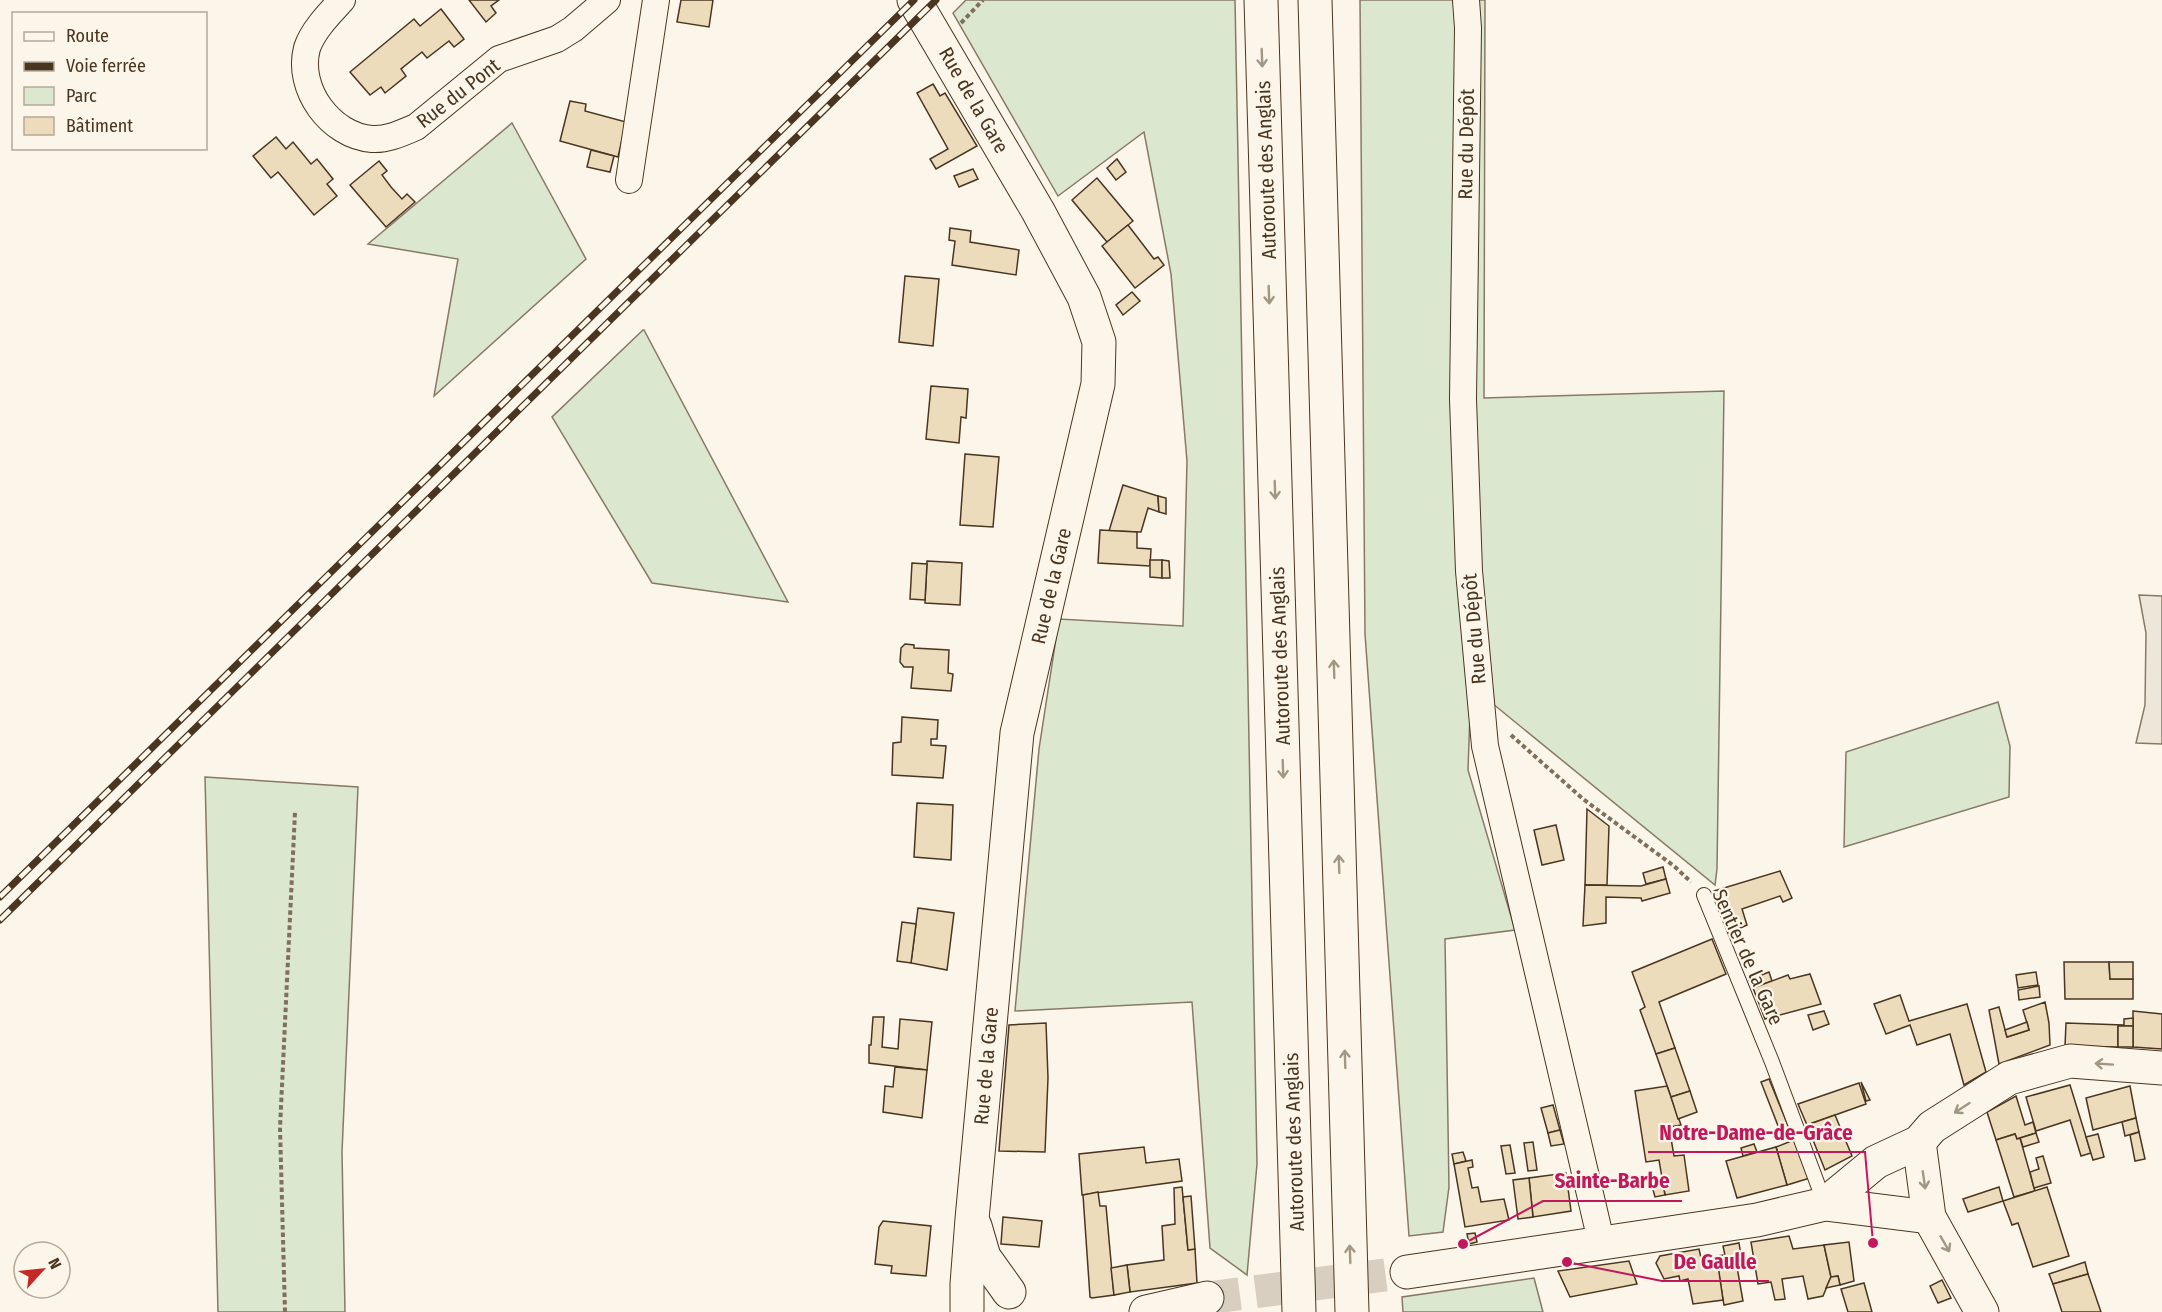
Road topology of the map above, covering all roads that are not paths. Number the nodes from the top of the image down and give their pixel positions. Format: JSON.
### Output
{"nodes":[{"id":1,"x":342,"y":0,"type":"edge"},
{"id":2,"x":607,"y":0,"type":"edge"},
{"id":3,"x":656,"y":0,"type":"edge"},
{"id":4,"x":914,"y":0,"type":"edge"},
{"id":5,"x":1261,"y":0,"type":"edge"},
{"id":6,"x":1314,"y":0,"type":"edge"},
{"id":7,"x":1466,"y":0,"type":"edge"},
{"id":8,"x":629,"y":180,"type":"dead end"},
{"id":9,"x":1704,"y":895,"type":"road end"},
{"id":10,"x":2162,"y":1068,"type":"edge"},
{"id":11,"x":1918,"y":1142,"type":"junction"},
{"id":12,"x":1825,"y":1204,"type":"junction"},
{"id":13,"x":1929,"y":1217,"type":"junction"},
{"id":14,"x":972,"y":1219,"type":"junction"},
{"id":15,"x":1602,"y":1245,"type":"junction"},
{"id":16,"x":1407,"y":1272,"type":"tunnel mouth"},
{"id":17,"x":1208,"y":1298,"type":"tunnel mouth"},
{"id":18,"x":1019,"y":1302,"type":"edge"},
{"id":19,"x":967,"y":1311,"type":"edge"},
{"id":20,"x":1146,"y":1312,"type":"edge"},
{"id":21,"x":1299,"y":1312,"type":"edge"},
{"id":22,"x":1352,"y":1312,"type":"edge"},
{"id":23,"x":1982,"y":1312,"type":"edge"}],
"edges":[{"from":1,"to":2,"type":"street","name":"Rue du Pont"},
{"from":3,"to":8,"type":"street"},
{"from":4,"to":14,"type":"main road","name":"Rue de la Gare"},
{"from":5,"to":21,"type":"main road","name":"Autoroute des Anglais","one_way":true},
{"from":22,"to":6,"type":"main road","one_way":true},
{"from":7,"to":15,"type":"street","name":"Rue du Dépôt"},
{"from":9,"to":12,"type":"lane","name":"Sentier de la Gare"},
{"from":10,"to":11,"type":"main road","one_way":true},
{"from":11,"to":12,"type":"main road"},
{"from":11,"to":13,"type":"main road","one_way":true},
{"from":12,"to":13,"type":"main road"},
{"from":12,"to":15,"type":"main road"},
{"from":13,"to":23,"type":"main road","one_way":true},
{"from":14,"to":18,"type":"main road"},
{"from":14,"to":19,"type":"main road","name":"Rue de la Gare"},
{"from":15,"to":16,"type":"main road"},
{"from":17,"to":20,"type":"main road"},
{"from":18,"to":19,"type":"main road"}]}
